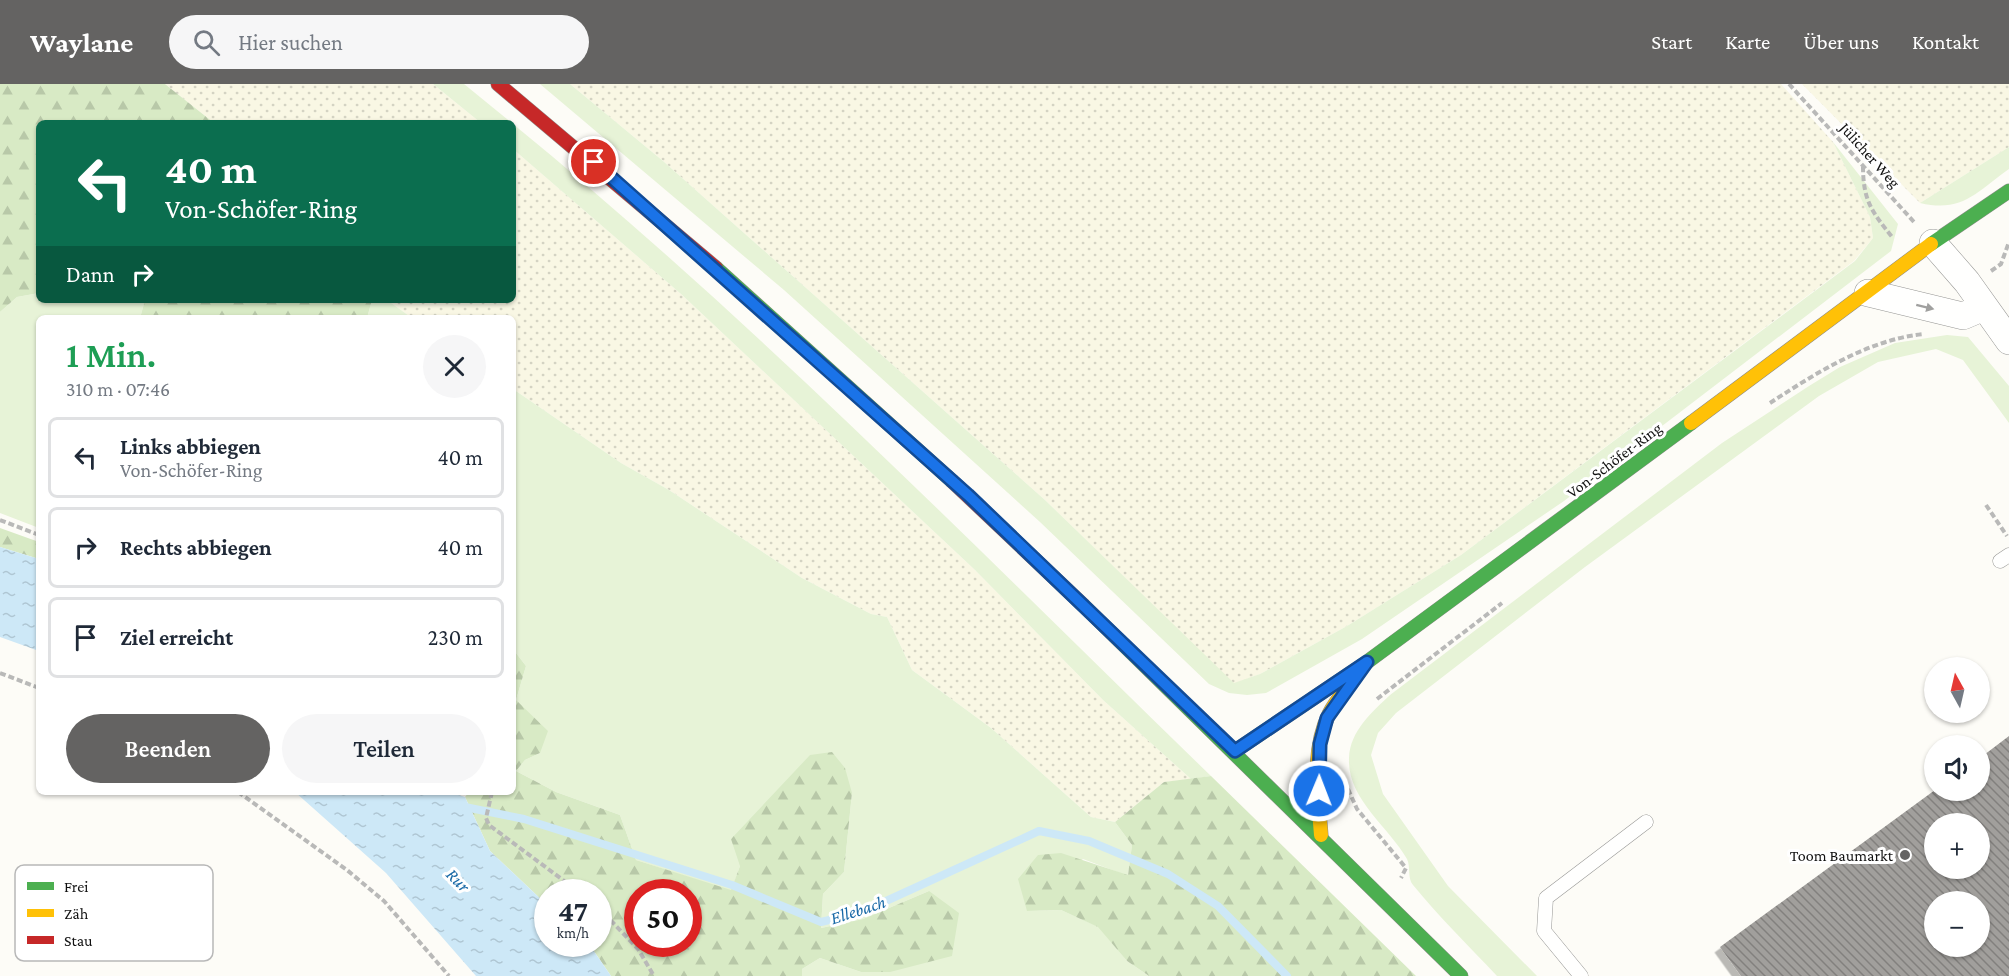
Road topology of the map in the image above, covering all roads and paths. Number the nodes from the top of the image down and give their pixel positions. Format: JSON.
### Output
{"nodes":[{"id":1,"x":498,"y":84,"type":"edge"},
{"id":2,"x":1789,"y":84,"type":"edge"},
{"id":3,"x":2009,"y":191,"type":"edge"},
{"id":4,"x":2009,"y":242,"type":"edge"},
{"id":5,"x":1933,"y":243,"type":"junction"},
{"id":6,"x":1967,"y":282,"type":"junction"},
{"id":7,"x":1868,"y":293,"type":"junction"},
{"id":8,"x":1984,"y":307,"type":"junction"},
{"id":9,"x":1930,"y":309,"type":"junction"},
{"id":10,"x":2009,"y":341,"type":"edge"},
{"id":11,"x":1760,"y":410,"type":"dead end"},
{"id":12,"x":1986,"y":505,"type":"dead end"},
{"id":13,"x":0,"y":520,"type":"edge"},
{"id":14,"x":36,"y":534,"type":"edge"},
{"id":15,"x":2009,"y":539,"type":"edge"},
{"id":16,"x":1509,"y":597,"type":"dead end"},
{"id":17,"x":1367,"y":662,"type":"junction"},
{"id":18,"x":0,"y":673,"type":"edge"},
{"id":19,"x":36,"y":687,"type":"edge"},
{"id":20,"x":1375,"y":700,"type":"dead end"},
{"id":21,"x":1235,"y":751,"type":"junction"},
{"id":22,"x":1347,"y":780,"type":"dead end"},
{"id":23,"x":242,"y":795,"type":"edge"},
{"id":24,"x":492,"y":795,"type":"edge"},
{"id":25,"x":1646,"y":822,"type":"dead end"},
{"id":26,"x":1321,"y":835,"type":"junction"},
{"id":27,"x":562,"y":879,"type":"edge"},
{"id":28,"x":1384,"y":898,"type":"junction"},
{"id":29,"x":612,"y":922,"type":"edge"},
{"id":30,"x":449,"y":976,"type":"edge"},
{"id":31,"x":654,"y":976,"type":"edge"},
{"id":32,"x":1461,"y":976,"type":"edge"},
{"id":33,"x":1581,"y":976,"type":"edge"}],
"edges":[{"from":1,"to":21,"type":"main road"},
{"from":2,"to":5,"type":"path","name":"Jülicher Weg"},
{"from":3,"to":5,"type":"main road","name":"Von-Schöfer-Ring"},
{"from":4,"to":6,"type":"path"},
{"from":5,"to":6,"type":"street"},
{"from":5,"to":7,"type":"main road","name":"Von-Schöfer-Ring"},
{"from":6,"to":8,"type":"street"},
{"from":7,"to":9,"type":"street","one_way":true},
{"from":7,"to":17,"type":"main road","name":"Von-Schöfer-Ring"},
{"from":8,"to":9,"type":"street"},
{"from":8,"to":10,"type":"street"},
{"from":9,"to":11,"type":"path"},
{"from":12,"to":15,"type":"path"},
{"from":13,"to":14,"type":"path"},
{"from":16,"to":20,"type":"path"},
{"from":17,"to":21,"type":"main road","name":"Von-Schöfer-Ring"},
{"from":17,"to":26,"type":"main road"},
{"from":18,"to":19,"type":"path"},
{"from":21,"to":26,"type":"main road"},
{"from":22,"to":28,"type":"path"},
{"from":23,"to":30,"type":"path"},
{"from":24,"to":27,"type":"path"},
{"from":25,"to":33,"type":"lane"},
{"from":26,"to":28,"type":"main road"},
{"from":28,"to":32,"type":"main road"},
{"from":29,"to":31,"type":"path"}]}
